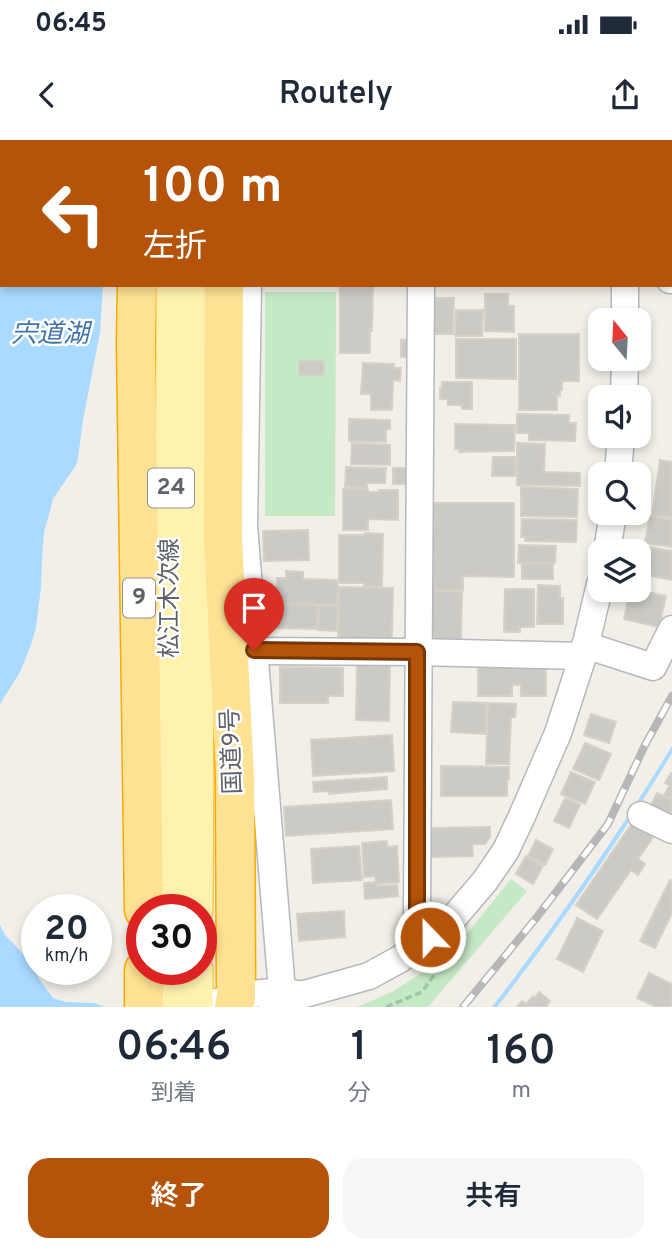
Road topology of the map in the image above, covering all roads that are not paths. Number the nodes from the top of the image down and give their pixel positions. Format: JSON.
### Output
{"nodes":[{"id":1,"x":137,"y":287,"type":"edge"},
{"id":2,"x":173,"y":287,"type":"edge"},
{"id":3,"x":199,"y":287,"type":"edge"},
{"id":4,"x":224,"y":287,"type":"edge"},
{"id":5,"x":248,"y":287,"type":"edge"},
{"id":6,"x":421,"y":287,"type":"edge"},
{"id":7,"x":625,"y":287,"type":"edge"},
{"id":8,"x":625,"y":308,"type":"edge"},
{"id":9,"x":596,"y":602,"type":"edge"},
{"id":10,"x":672,"y":629,"type":"edge"},
{"id":11,"x":254,"y":650,"type":"junction"},
{"id":12,"x":584,"y":650,"type":"junction"},
{"id":13,"x":417,"y":652,"type":"junction"},
{"id":14,"x":184,"y":689,"type":"junction"},
{"id":15,"x":641,"y":815,"type":"dead end"},
{"id":16,"x":672,"y":830,"type":"edge"},
{"id":17,"x":144,"y":894,"type":"edge"},
{"id":18,"x":172,"y":894,"type":"edge"},
{"id":19,"x":196,"y":894,"type":"edge"},
{"id":20,"x":436,"y":945,"type":"junction"},
{"id":21,"x":144,"y":985,"type":"edge"},
{"id":22,"x":170,"y":985,"type":"edge"},
{"id":23,"x":196,"y":985,"type":"edge"},
{"id":24,"x":285,"y":998,"type":"edge"},
{"id":25,"x":226,"y":1004,"type":"edge"},
{"id":26,"x":144,"y":1007,"type":"edge"},
{"id":27,"x":171,"y":1007,"type":"edge"},
{"id":28,"x":196,"y":1007,"type":"edge"}],
"edges":[{"from":1,"to":17,"type":"highway","number":"9"},
{"from":2,"to":14,"type":"main road","name":"松江木次線","number":"24"},
{"from":3,"to":14,"type":"main road","name":"松江木次線","number":"24"},
{"from":4,"to":25,"type":"highway","name":"国道9号"},
{"from":5,"to":11,"type":"street"},
{"from":6,"to":13,"type":"street"},
{"from":7,"to":8,"type":"street"},
{"from":9,"to":12,"type":"street"},
{"from":10,"to":12,"type":"street"},
{"from":11,"to":13,"type":"street"},
{"from":11,"to":24,"type":"street"},
{"from":12,"to":13,"type":"street"},
{"from":12,"to":20,"type":"street"},
{"from":13,"to":20,"type":"street"},
{"from":14,"to":18,"type":"main road","name":"松江木次線","number":"24"},
{"from":14,"to":19,"type":"main road","name":"松江木次線","number":"24"},
{"from":15,"to":16,"type":"street"},
{"from":20,"to":24,"type":"street"},
{"from":21,"to":26,"type":"highway"},
{"from":22,"to":27,"type":"main road"},
{"from":23,"to":28,"type":"main road"},
{"from":24,"to":25,"type":"street"}]}
